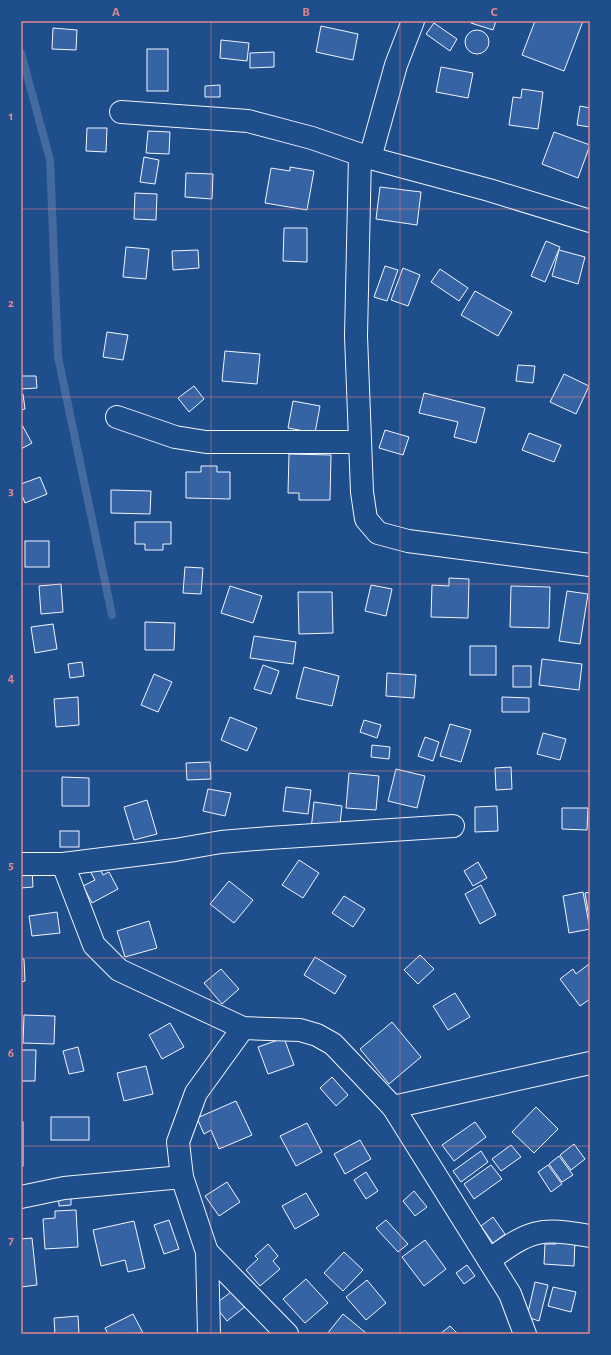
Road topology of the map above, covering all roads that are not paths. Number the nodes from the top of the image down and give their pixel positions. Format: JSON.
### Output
{"nodes":[{"id":1,"x":413,"y":21,"type":"edge"},
{"id":2,"x":121,"y":112,"type":"dead end"},
{"id":3,"x":365,"y":156,"type":"junction"},
{"id":4,"x":590,"y":221,"type":"edge"},
{"id":5,"x":117,"y":417,"type":"dead end"},
{"id":6,"x":360,"y":442,"type":"junction"},
{"id":7,"x":590,"y":565,"type":"edge"},
{"id":8,"x":453,"y":826,"type":"dead end"},
{"id":9,"x":21,"y":864,"type":"edge"},
{"id":10,"x":63,"y":864,"type":"junction"},
{"id":11,"x":242,"y":1028,"type":"junction"},
{"id":12,"x":590,"y":1063,"type":"edge"},
{"id":13,"x":392,"y":1107,"type":"junction"},
{"id":14,"x":182,"y":1177,"type":"junction"},
{"id":15,"x":21,"y":1197,"type":"edge"},
{"id":16,"x":590,"y":1236,"type":"edge"},
{"id":17,"x":206,"y":1252,"type":"junction"},
{"id":18,"x":489,"y":1260,"type":"junction"},
{"id":19,"x":209,"y":1334,"type":"edge"},
{"id":20,"x":287,"y":1334,"type":"edge"},
{"id":21,"x":525,"y":1334,"type":"edge"}],
"edges":[{"from":1,"to":3,"type":"street"},
{"from":2,"to":3,"type":"street"},
{"from":3,"to":4,"type":"street"},
{"from":3,"to":6,"type":"street"},
{"from":5,"to":6,"type":"street"},
{"from":6,"to":7,"type":"street"},
{"from":8,"to":10,"type":"street"},
{"from":9,"to":10,"type":"street"},
{"from":10,"to":11,"type":"street"},
{"from":11,"to":13,"type":"street"},
{"from":11,"to":14,"type":"street"},
{"from":12,"to":13,"type":"street"},
{"from":13,"to":18,"type":"street"},
{"from":14,"to":15,"type":"street"},
{"from":14,"to":17,"type":"street"},
{"from":16,"to":18,"type":"street"},
{"from":17,"to":19,"type":"street"},
{"from":17,"to":20,"type":"street"},
{"from":18,"to":21,"type":"street"}]}
